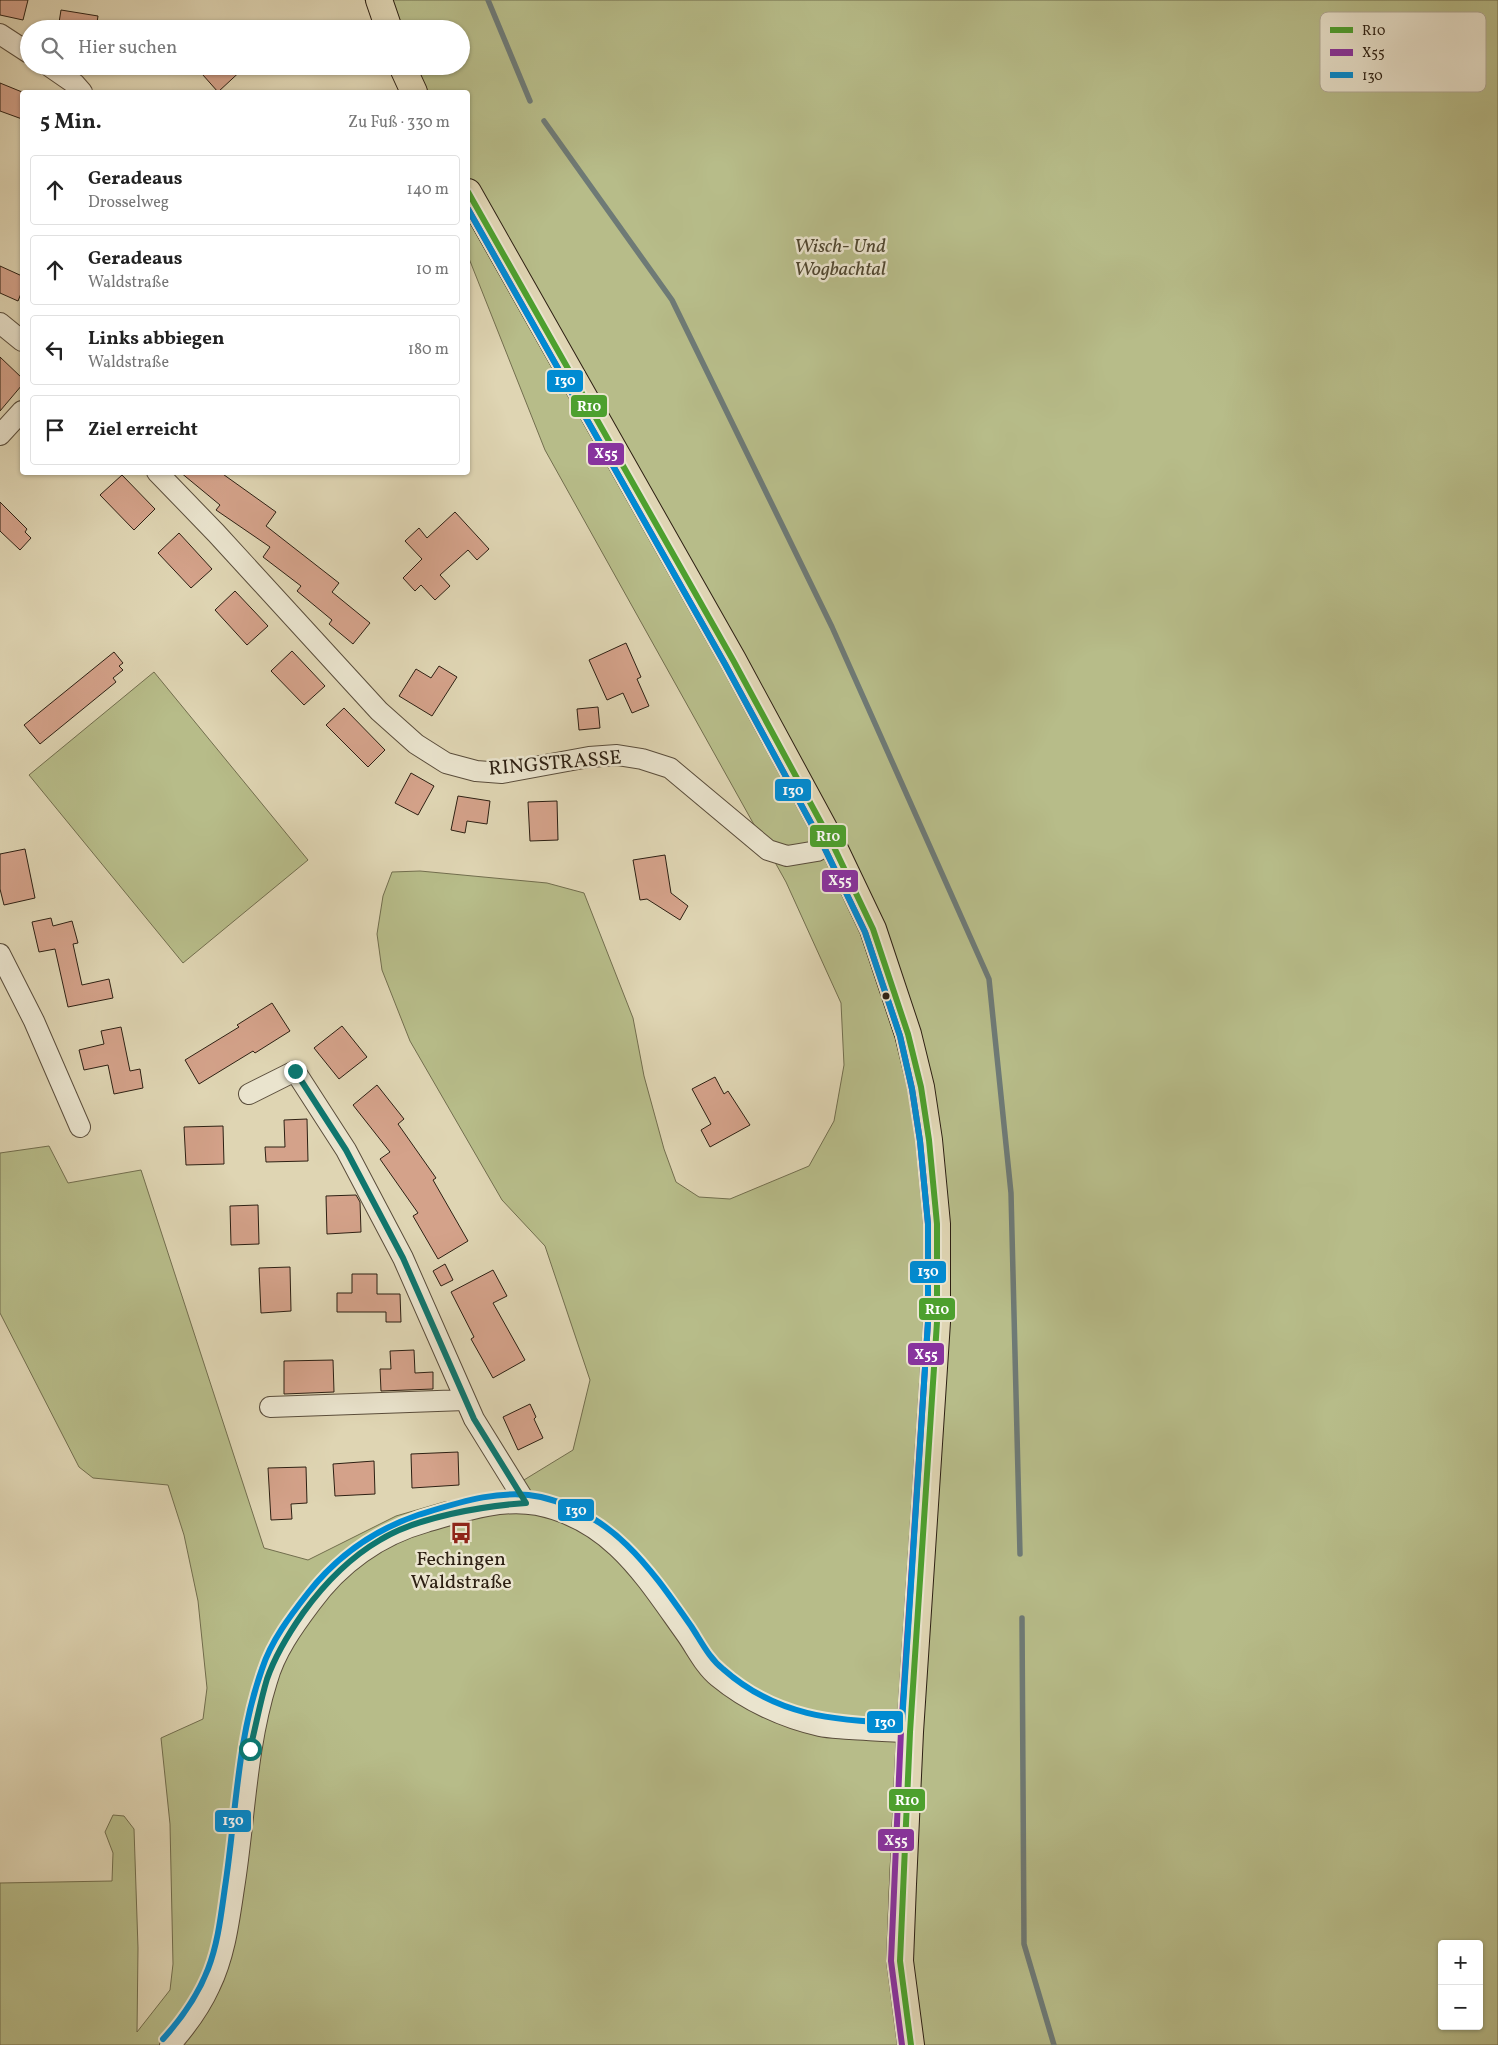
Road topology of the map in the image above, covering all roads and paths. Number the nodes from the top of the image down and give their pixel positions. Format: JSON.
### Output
{"nodes":[{"id":1,"x":379,"y":0,"type":"edge"},
{"id":2,"x":386,"y":20,"type":"edge"},
{"id":3,"x":0,"y":34,"type":"edge"},
{"id":4,"x":20,"y":47,"type":"edge"},
{"id":5,"x":62,"y":75,"type":"edge"},
{"id":6,"x":406,"y":75,"type":"edge"},
{"id":7,"x":80,"y":90,"type":"edge"},
{"id":8,"x":413,"y":90,"type":"edge"},
{"id":9,"x":470,"y":196,"type":"edge"},
{"id":10,"x":0,"y":323,"type":"edge"},
{"id":11,"x":20,"y":339,"type":"edge"},
{"id":12,"x":20,"y":413,"type":"edge"},
{"id":13,"x":0,"y":435,"type":"edge"},
{"id":14,"x":160,"y":475,"type":"edge"},
{"id":15,"x":832,"y":843,"type":"junction"},
{"id":16,"x":0,"y":954,"type":"edge"},
{"id":17,"x":249,"y":1094,"type":"dead end"},
{"id":18,"x":80,"y":1127,"type":"dead end"},
{"id":19,"x":465,"y":1400,"type":"junction"},
{"id":20,"x":270,"y":1407,"type":"dead end"},
{"id":21,"x":526,"y":1503,"type":"junction"},
{"id":22,"x":910,"y":1732,"type":"junction"},
{"id":23,"x":170,"y":2045,"type":"edge"},
{"id":24,"x":911,"y":2045,"type":"edge"}],
"edges":[{"from":1,"to":2,"type":"main road"},
{"from":3,"to":4,"type":"street"},
{"from":5,"to":7,"type":"street"},
{"from":6,"to":8,"type":"main road"},
{"from":9,"to":15,"type":"main road"},
{"from":10,"to":11,"type":"street"},
{"from":12,"to":13,"type":"street"},
{"from":14,"to":15,"type":"street","name":"RINGSTRASSE"},
{"from":15,"to":22,"type":"main road"},
{"from":16,"to":18,"type":"street"},
{"from":17,"to":19,"type":"street"},
{"from":19,"to":20,"type":"street"},
{"from":19,"to":21,"type":"street"},
{"from":21,"to":22,"type":"street"},
{"from":21,"to":23,"type":"street"},
{"from":22,"to":24,"type":"main road"}]}
